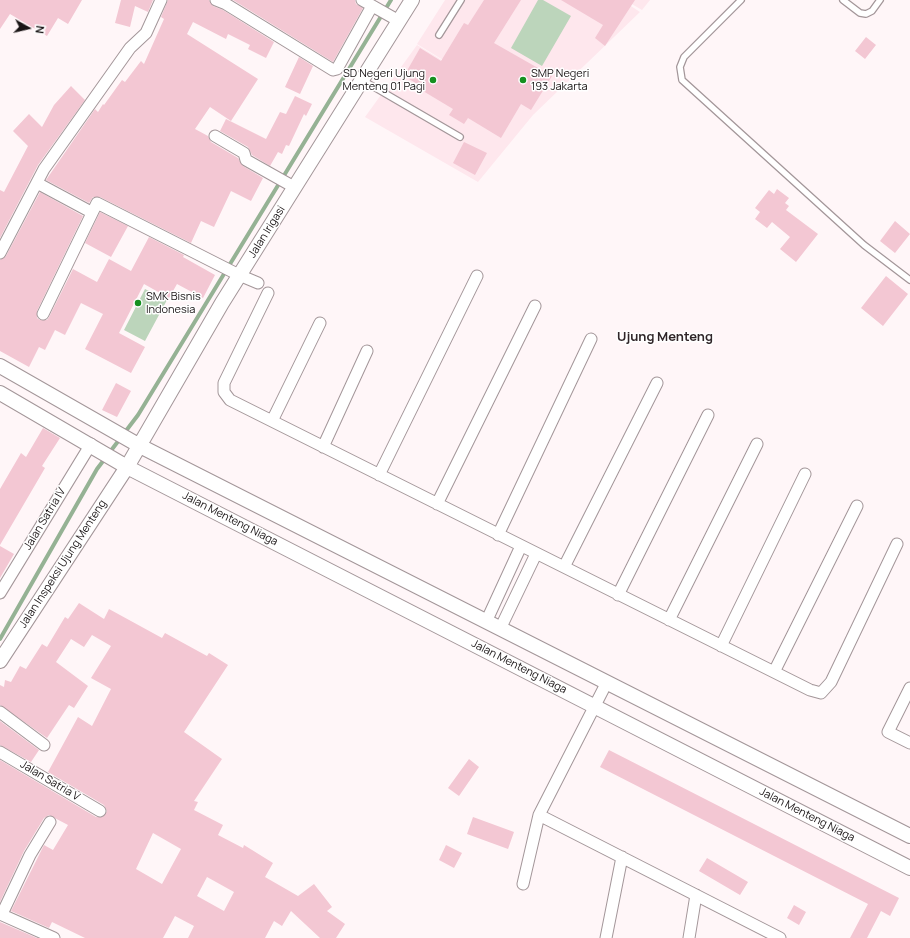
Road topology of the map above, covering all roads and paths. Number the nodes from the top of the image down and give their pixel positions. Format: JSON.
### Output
{"nodes":[{"id":1,"x":161,"y":0,"type":"edge"},
{"id":2,"x":216,"y":0,"type":"edge"},
{"id":3,"x":362,"y":0,"type":"edge"},
{"id":4,"x":412,"y":0,"type":"edge"},
{"id":5,"x":460,"y":0,"type":"edge"},
{"id":6,"x":741,"y":0,"type":"edge"},
{"id":7,"x":844,"y":0,"type":"edge"},
{"id":8,"x":880,"y":0,"type":"edge"},
{"id":9,"x":374,"y":7,"type":"junction"},
{"id":10,"x":395,"y":19,"type":"junction"},
{"id":11,"x":439,"y":35,"type":"dead end"},
{"id":12,"x":361,"y":80,"type":"junction"},
{"id":13,"x":215,"y":136,"type":"dead end"},
{"id":14,"x":460,"y":137,"type":"dead end"},
{"id":15,"x":37,"y":183,"type":"junction"},
{"id":16,"x":289,"y":184,"type":"junction"},
{"id":17,"x":91,"y":212,"type":"junction"},
{"id":18,"x":0,"y":253,"type":"edge"},
{"id":19,"x":236,"y":273,"type":"junction"},
{"id":20,"x":477,"y":276,"type":"dead end"},
{"id":21,"x":910,"y":280,"type":"edge"},
{"id":22,"x":258,"y":283,"type":"dead end"},
{"id":23,"x":268,"y":294,"type":"dead end"},
{"id":24,"x":535,"y":306,"type":"dead end"},
{"id":25,"x":43,"y":314,"type":"dead end"},
{"id":26,"x":320,"y":323,"type":"dead end"},
{"id":27,"x":591,"y":339,"type":"dead end"},
{"id":28,"x":367,"y":352,"type":"dead end"},
{"id":29,"x":0,"y":366,"type":"edge"},
{"id":30,"x":657,"y":383,"type":"dead end"},
{"id":31,"x":0,"y":393,"type":"edge"},
{"id":32,"x":708,"y":415,"type":"dead end"},
{"id":33,"x":272,"y":422,"type":"junction"},
{"id":34,"x":757,"y":444,"type":"dead end"},
{"id":35,"x":92,"y":445,"type":"junction"},
{"id":36,"x":138,"y":445,"type":"junction"},
{"id":37,"x":323,"y":447,"type":"junction"},
{"id":38,"x":125,"y":465,"type":"junction"},
{"id":39,"x":805,"y":474,"type":"dead end"},
{"id":40,"x":379,"y":475,"type":"junction"},
{"id":41,"x":437,"y":504,"type":"junction"},
{"id":42,"x":857,"y":506,"type":"dead end"},
{"id":43,"x":498,"y":535,"type":"junction"},
{"id":44,"x":897,"y":544,"type":"dead end"},
{"id":45,"x":521,"y":546,"type":"junction"},
{"id":46,"x":536,"y":554,"type":"junction"},
{"id":47,"x":564,"y":568,"type":"junction"},
{"id":48,"x":0,"y":594,"type":"edge"},
{"id":49,"x":618,"y":594,"type":"junction"},
{"id":50,"x":669,"y":620,"type":"junction"},
{"id":51,"x":486,"y":622,"type":"junction"},
{"id":52,"x":500,"y":629,"type":"junction"},
{"id":53,"x":721,"y":646,"type":"junction"},
{"id":54,"x":0,"y":661,"type":"edge"},
{"id":55,"x":774,"y":672,"type":"junction"},
{"id":56,"x":606,"y":682,"type":"junction"},
{"id":57,"x":910,"y":688,"type":"edge"},
{"id":58,"x":595,"y":706,"type":"junction"},
{"id":59,"x":0,"y":712,"type":"edge"},
{"id":60,"x":910,"y":743,"type":"edge"},
{"id":61,"x":44,"y":745,"type":"dead end"},
{"id":62,"x":0,"y":752,"type":"edge"},
{"id":63,"x":100,"y":811,"type":"dead end"},
{"id":64,"x":539,"y":815,"type":"junction"},
{"id":65,"x":50,"y":822,"type":"dead end"},
{"id":66,"x":910,"y":836,"type":"edge"},
{"id":67,"x":622,"y":857,"type":"junction"},
{"id":68,"x":910,"y":868,"type":"edge"},
{"id":69,"x":523,"y":884,"type":"dead end"},
{"id":70,"x":696,"y":895,"type":"junction"},
{"id":71,"x":1,"y":914,"type":"edge"},
{"id":72,"x":766,"y":935,"type":"edge"},
{"id":73,"x":54,"y":938,"type":"edge"},
{"id":74,"x":606,"y":938,"type":"edge"},
{"id":75,"x":689,"y":938,"type":"edge"},
{"id":76,"x":780,"y":938,"type":"edge"}],
"edges":[{"from":1,"to":15,"type":"street"},
{"from":2,"to":9,"type":"street"},
{"from":3,"to":9,"type":"street"},
{"from":4,"to":10,"type":"street","name":"Jalan Irigasi"},
{"from":5,"to":11,"type":"lane"},
{"from":6,"to":21,"type":"lane"},
{"from":7,"to":8,"type":"lane"},
{"from":9,"to":10,"type":"street"},
{"from":10,"to":12,"type":"street","name":"Jalan Irigasi"},
{"from":12,"to":14,"type":"lane"},
{"from":12,"to":16,"type":"street","name":"Jalan Irigasi"},
{"from":13,"to":16,"type":"street"},
{"from":15,"to":17,"type":"street"},
{"from":15,"to":18,"type":"street"},
{"from":16,"to":19,"type":"street","name":"Jalan Irigasi"},
{"from":17,"to":19,"type":"street"},
{"from":17,"to":25,"type":"street"},
{"from":19,"to":22,"type":"street"},
{"from":19,"to":36,"type":"street","name":"Jalan Irigasi"},
{"from":20,"to":40,"type":"street"},
{"from":23,"to":33,"type":"street"},
{"from":24,"to":41,"type":"street"},
{"from":26,"to":33,"type":"street"},
{"from":27,"to":43,"type":"street"},
{"from":28,"to":37,"type":"street"},
{"from":29,"to":36,"type":"street"},
{"from":30,"to":47,"type":"street"},
{"from":31,"to":35,"type":"street","name":"Jalan Menteng Niaga"},
{"from":32,"to":49,"type":"street"},
{"from":33,"to":37,"type":"street"},
{"from":34,"to":50,"type":"street"},
{"from":35,"to":38,"type":"street","name":"Jalan Menteng Niaga"},
{"from":35,"to":48,"type":"street","name":"Jalan Satria IV"},
{"from":36,"to":38,"type":"street","name":"Jalan Irigasi"},
{"from":36,"to":51,"type":"street"},
{"from":37,"to":40,"type":"street"},
{"from":38,"to":54,"type":"street","name":"Jalan Inspeksi Ujung Menteng"},
{"from":38,"to":58,"type":"street","name":"Jalan Menteng Niaga"},
{"from":39,"to":53,"type":"street"},
{"from":40,"to":41,"type":"street"},
{"from":41,"to":43,"type":"street"},
{"from":42,"to":55,"type":"street"},
{"from":43,"to":45,"type":"street"},
{"from":44,"to":55,"type":"street"},
{"from":45,"to":46,"type":"street"},
{"from":45,"to":51,"type":"street"},
{"from":46,"to":47,"type":"street"},
{"from":46,"to":52,"type":"street"},
{"from":47,"to":49,"type":"street"},
{"from":49,"to":50,"type":"street"},
{"from":50,"to":53,"type":"street"},
{"from":51,"to":52,"type":"street"},
{"from":52,"to":56,"type":"street"},
{"from":53,"to":55,"type":"street"},
{"from":56,"to":58,"type":"street"},
{"from":56,"to":66,"type":"street"},
{"from":57,"to":60,"type":"street"},
{"from":58,"to":64,"type":"street"},
{"from":58,"to":68,"type":"street","name":"Jalan Menteng Niaga"},
{"from":59,"to":61,"type":"street"},
{"from":62,"to":63,"type":"street","name":"Jalan Satria V"},
{"from":64,"to":67,"type":"street"},
{"from":64,"to":69,"type":"street"},
{"from":65,"to":71,"type":"street"},
{"from":67,"to":70,"type":"street"},
{"from":67,"to":74,"type":"street"},
{"from":70,"to":72,"type":"street"},
{"from":70,"to":75,"type":"street"},
{"from":71,"to":73,"type":"street"},
{"from":72,"to":76,"type":"street"}]}
